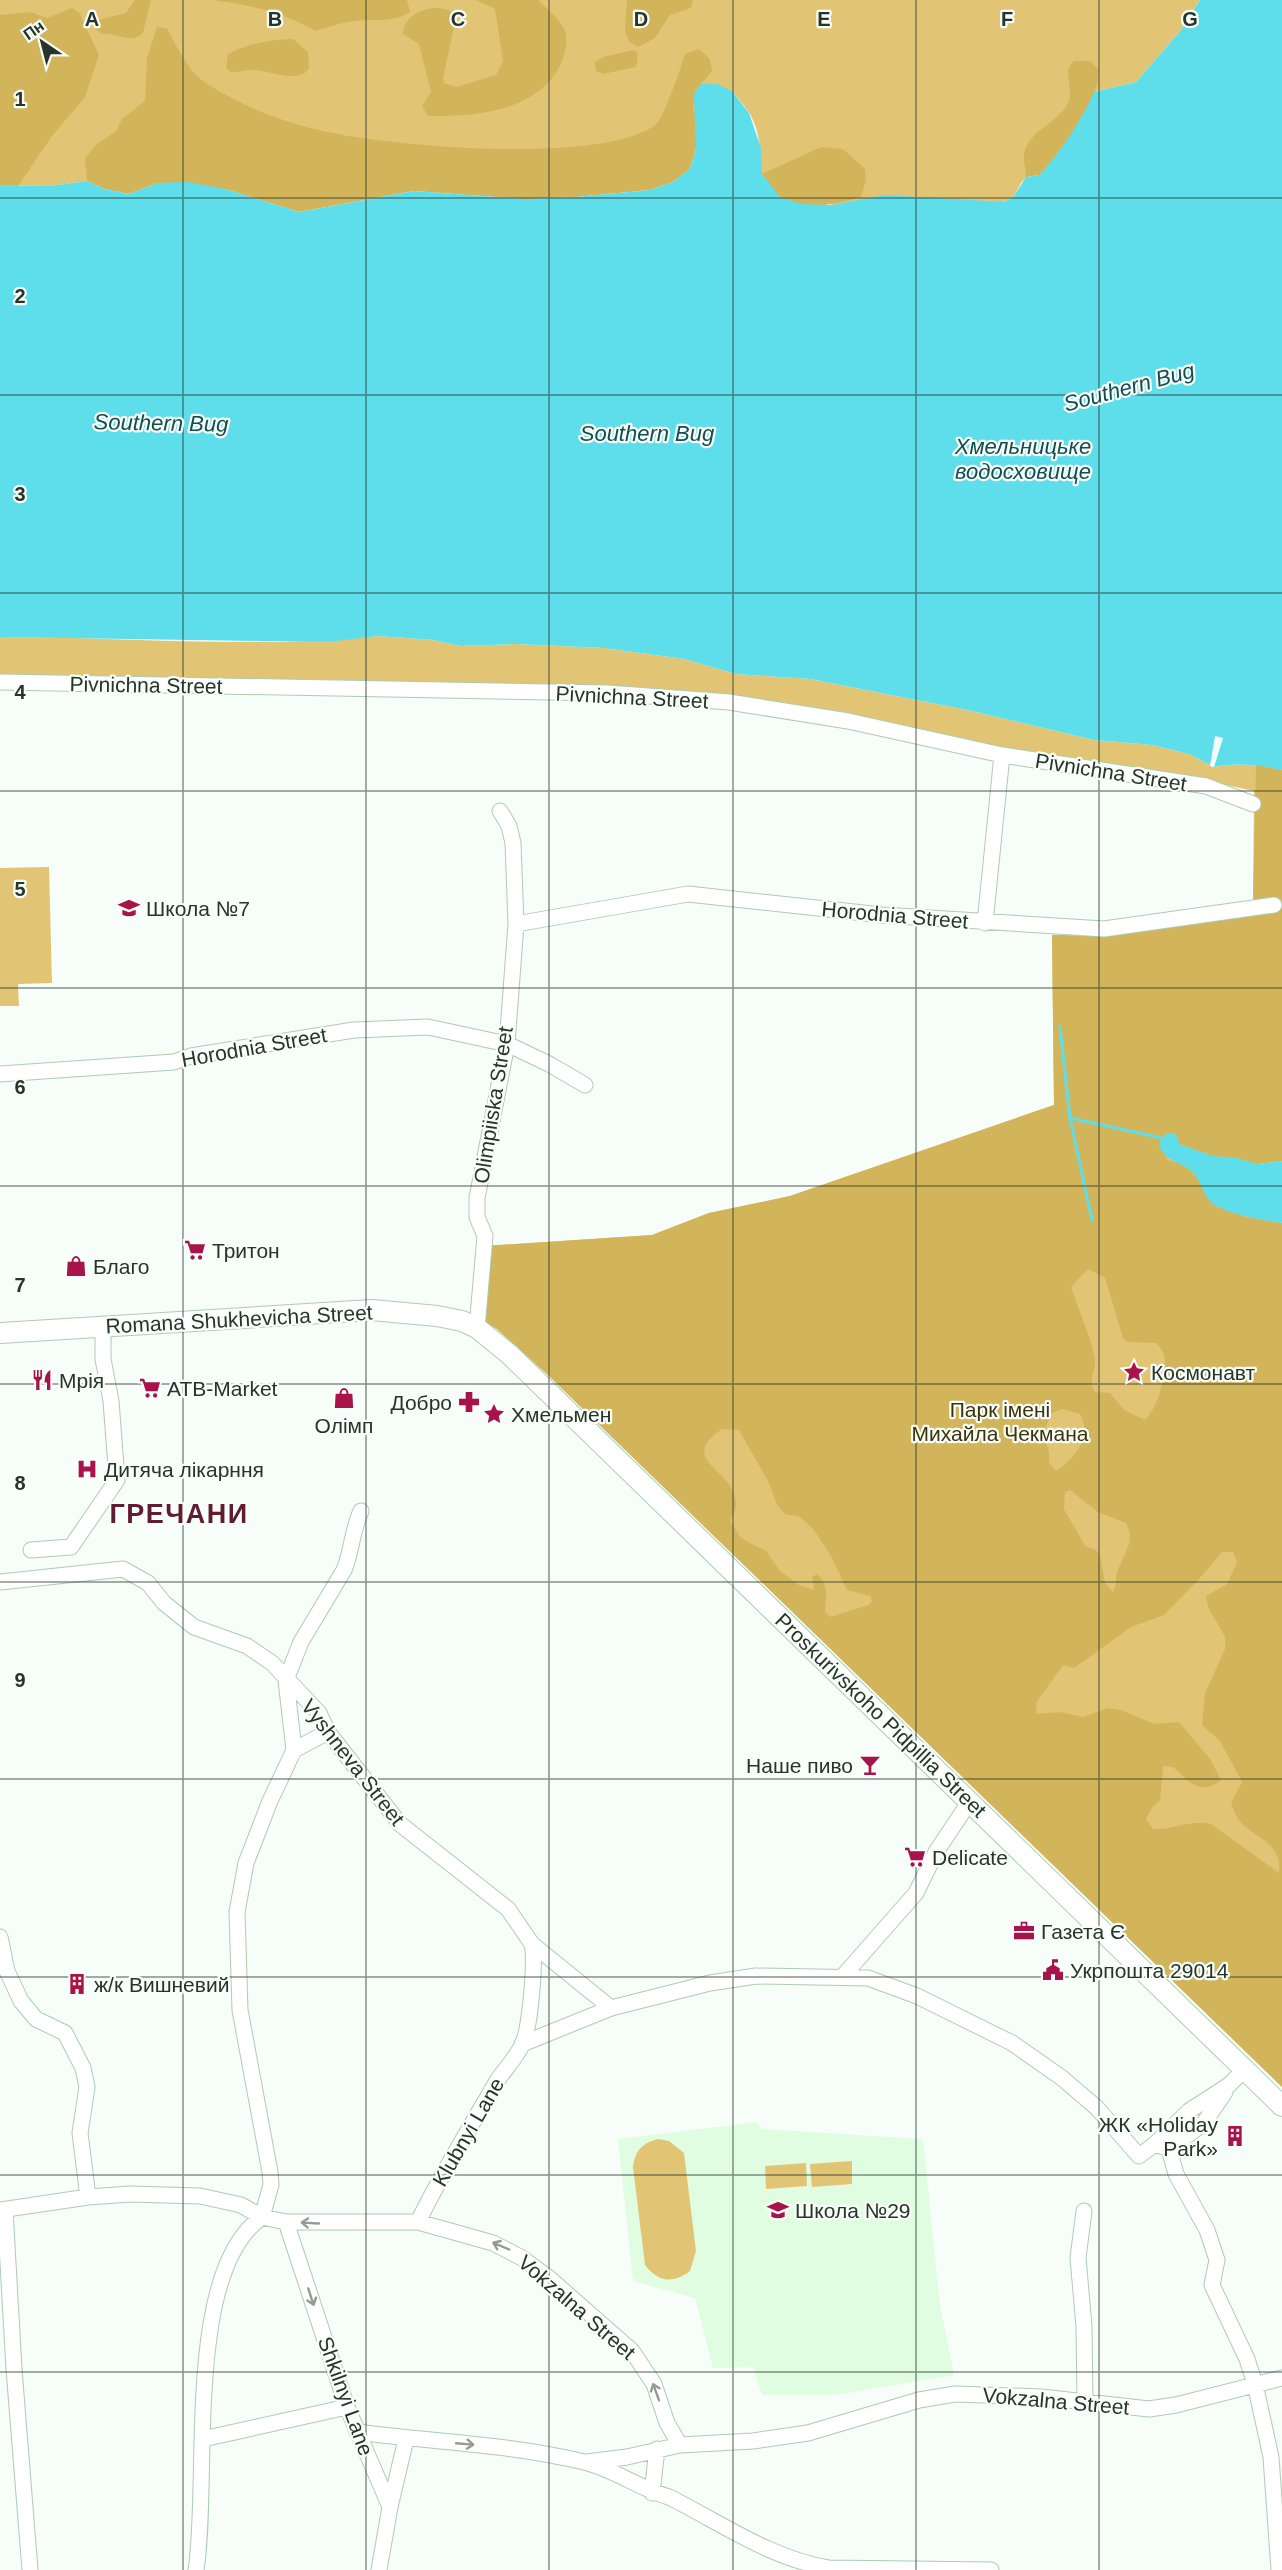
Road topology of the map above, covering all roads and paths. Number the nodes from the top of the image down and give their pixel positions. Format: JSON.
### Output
{"nodes":[{"id":1,"x":0,"y":682,"type":"edge"},
{"id":2,"x":1002,"y":755,"type":"junction"},
{"id":3,"x":1253,"y":804,"type":"dead end"},
{"id":4,"x":500,"y":811,"type":"dead end"},
{"id":5,"x":1274,"y":906,"type":"dead end"},
{"id":6,"x":985,"y":923,"type":"junction"},
{"id":7,"x":516,"y":924,"type":"junction"},
{"id":8,"x":507,"y":1044,"type":"junction"},
{"id":9,"x":0,"y":1074,"type":"edge"},
{"id":10,"x":585,"y":1085,"type":"dead end"},
{"id":11,"x":103,"y":1327,"type":"junction"},
{"id":12,"x":477,"y":1328,"type":"junction"},
{"id":13,"x":0,"y":1333,"type":"edge"},
{"id":14,"x":361,"y":1511,"type":"dead end"},
{"id":15,"x":31,"y":1550,"type":"dead end"},
{"id":16,"x":2,"y":1581,"type":"edge"},
{"id":17,"x":286,"y":1680,"type":"junction"},
{"id":18,"x":328,"y":1732,"type":"junction"},
{"id":19,"x":294,"y":1750,"type":"junction"},
{"id":20,"x":970,"y":1802,"type":"junction"},
{"id":21,"x":0,"y":1937,"type":"edge"},
{"id":22,"x":532,"y":1944,"type":"junction"},
{"id":23,"x":843,"y":1976,"type":"junction"},
{"id":24,"x":611,"y":2008,"type":"junction"},
{"id":25,"x":522,"y":2044,"type":"junction"},
{"id":26,"x":1245,"y":2069,"type":"junction"},
{"id":27,"x":1282,"y":2106,"type":"edge"},
{"id":28,"x":1162,"y":2146,"type":"junction"},
{"id":29,"x":88,"y":2197,"type":"junction"},
{"id":30,"x":3,"y":2210,"type":"edge"},
{"id":31,"x":1084,"y":2211,"type":"dead end"},
{"id":32,"x":262,"y":2217,"type":"junction"},
{"id":33,"x":286,"y":2222,"type":"junction"},
{"id":34,"x":418,"y":2222,"type":"junction"},
{"id":35,"x":1282,"y":2378,"type":"edge"},
{"id":36,"x":1255,"y":2384,"type":"junction"},
{"id":37,"x":1085,"y":2402,"type":"junction"},
{"id":38,"x":347,"y":2407,"type":"junction"},
{"id":39,"x":357,"y":2432,"type":"junction"},
{"id":40,"x":203,"y":2439,"type":"junction"},
{"id":41,"x":406,"y":2439,"type":"junction"},
{"id":42,"x":680,"y":2445,"type":"junction"},
{"id":43,"x":657,"y":2449,"type":"junction"},
{"id":44,"x":587,"y":2462,"type":"junction"},
{"id":45,"x":652,"y":2493,"type":"junction"},
{"id":46,"x":390,"y":2507,"type":"junction"},
{"id":47,"x":30,"y":2570,"type":"edge"},
{"id":48,"x":196,"y":2570,"type":"edge"},
{"id":49,"x":379,"y":2570,"type":"edge"},
{"id":50,"x":991,"y":2570,"type":"edge"},
{"id":51,"x":1279,"y":2570,"type":"edge"}],
"edges":[{"from":1,"to":2,"type":"street","name":"Pivnichna Street"},
{"from":2,"to":3,"type":"street","name":"Pivnichna Street"},
{"from":2,"to":6,"type":"street"},
{"from":4,"to":7,"type":"street","name":"Olimpiiska Street"},
{"from":5,"to":6,"type":"street","name":"Horodnia Street"},
{"from":6,"to":7,"type":"street","name":"Horodnia Street"},
{"from":7,"to":8,"type":"street","name":"Olimpiiska Street"},
{"from":8,"to":9,"type":"street","name":"Horodnia Street"},
{"from":8,"to":10,"type":"street","name":"Horodnia Street"},
{"from":8,"to":12,"type":"street","name":"Olimpiiska Street"},
{"from":11,"to":12,"type":"main road","name":"Romana Shukhevicha Street"},
{"from":11,"to":13,"type":"main road","name":"Romana Shukhevicha Street"},
{"from":11,"to":15,"type":"street"},
{"from":12,"to":20,"type":"main road","name":"Proskurivskoho Pidpillia Street"},
{"from":14,"to":17,"type":"street"},
{"from":16,"to":17,"type":"street","name":"Vyshneva Street"},
{"from":17,"to":18,"type":"street","name":"Vyshneva Street"},
{"from":17,"to":19,"type":"street"},
{"from":18,"to":19,"type":"street"},
{"from":18,"to":22,"type":"street","name":"Vyshneva Street"},
{"from":19,"to":32,"type":"street"},
{"from":20,"to":23,"type":"street"},
{"from":20,"to":26,"type":"main road","name":"Proskurivskoho Pidpillia Street"},
{"from":21,"to":29,"type":"street"},
{"from":22,"to":24,"type":"street","name":"Vyshneva Street"},
{"from":22,"to":25,"type":"street","name":"Klubnyi Lane"},
{"from":23,"to":24,"type":"street"},
{"from":23,"to":28,"type":"street"},
{"from":24,"to":25,"type":"street"},
{"from":25,"to":34,"type":"street","name":"Klubnyi Lane"},
{"from":26,"to":27,"type":"main road","name":"Proskurivskoho Pidpillia Street"},
{"from":26,"to":28,"type":"street"},
{"from":28,"to":36,"type":"street"},
{"from":29,"to":30,"type":"street","name":"Vokzalna Street"},
{"from":29,"to":32,"type":"street","name":"Vokzalna Street"},
{"from":30,"to":47,"type":"street"},
{"from":31,"to":37,"type":"street"},
{"from":32,"to":33,"type":"street","name":"Vokzalna Street"},
{"from":32,"to":40,"type":"street"},
{"from":34,"to":33,"type":"street","name":"Vokzalna Street","one_way":true},
{"from":33,"to":38,"type":"street","name":"Shkilnyi Lane","one_way":true},
{"from":42,"to":34,"type":"street","name":"Vokzalna Street","one_way":true},
{"from":35,"to":36,"type":"street","name":"Vokzalna Street"},
{"from":36,"to":37,"type":"street","name":"Vokzalna Street"},
{"from":36,"to":51,"type":"street"},
{"from":37,"to":42,"type":"street","name":"Vokzalna Street"},
{"from":38,"to":39,"type":"street","name":"Shkilnyi Lane"},
{"from":38,"to":40,"type":"street"},
{"from":39,"to":41,"type":"street"},
{"from":39,"to":46,"type":"street","name":"Shkilnyi Lane"},
{"from":40,"to":48,"type":"street"},
{"from":41,"to":44,"type":"street","one_way":true},
{"from":41,"to":46,"type":"street"},
{"from":42,"to":43,"type":"street"},
{"from":43,"to":44,"type":"street"},
{"from":43,"to":45,"type":"street"},
{"from":44,"to":45,"type":"street"},
{"from":45,"to":50,"type":"street"},
{"from":46,"to":49,"type":"street"}]}
